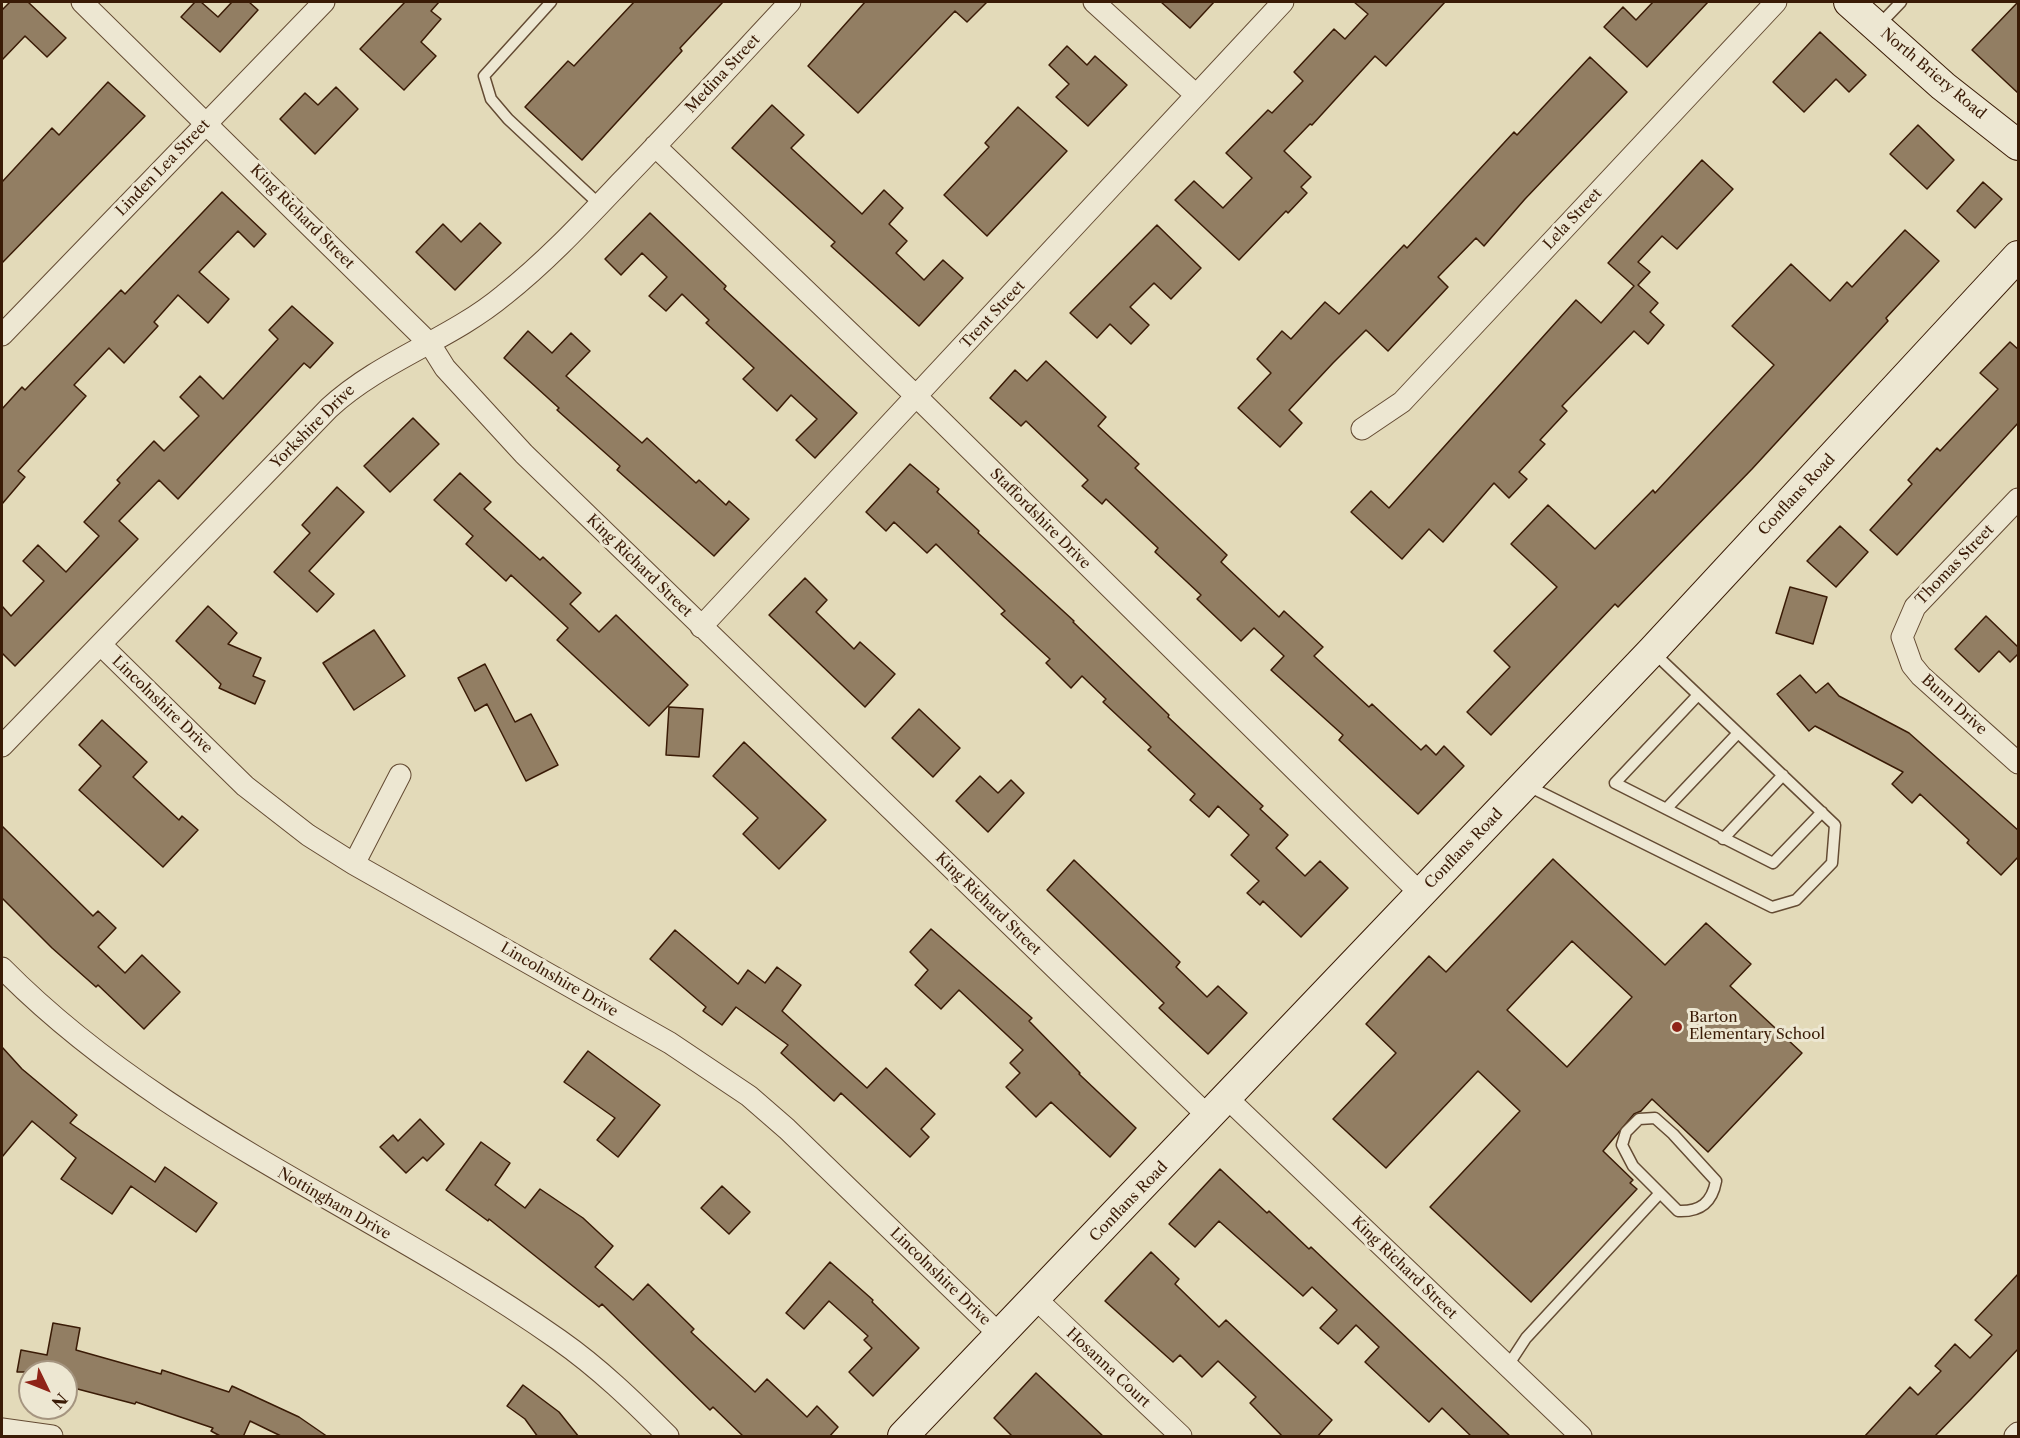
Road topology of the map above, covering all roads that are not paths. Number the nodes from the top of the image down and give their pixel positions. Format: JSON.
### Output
{"nodes":[{"id":1,"x":82,"y":2,"type":"edge"},
{"id":2,"x":324,"y":2,"type":"edge"},
{"id":3,"x":551,"y":2,"type":"edge"},
{"id":4,"x":790,"y":2,"type":"edge"},
{"id":5,"x":1094,"y":2,"type":"edge"},
{"id":6,"x":1283,"y":2,"type":"edge"},
{"id":7,"x":1776,"y":2,"type":"edge"},
{"id":8,"x":1849,"y":2,"type":"edge"},
{"id":9,"x":1901,"y":2,"type":"edge"},
{"id":10,"x":1878,"y":27,"type":"junction"},
{"id":11,"x":1196,"y":95,"type":"junction"},
{"id":12,"x":207,"y":123,"type":"junction"},
{"id":13,"x":656,"y":146,"type":"junction"},
{"id":14,"x":2019,"y":146,"type":"edge"},
{"id":15,"x":600,"y":205,"type":"junction"},
{"id":16,"x":2019,"y":256,"type":"edge"},
{"id":17,"x":2,"y":335,"type":"edge"},
{"id":18,"x":430,"y":344,"type":"junction"},
{"id":19,"x":917,"y":398,"type":"junction"},
{"id":20,"x":1362,"y":429,"type":"dead end"},
{"id":21,"x":2019,"y":499,"type":"edge"},
{"id":22,"x":701,"y":627,"type":"junction"},
{"id":23,"x":1902,"y":637,"type":"joint"},
{"id":24,"x":101,"y":645,"type":"junction"},
{"id":25,"x":1652,"y":651,"type":"junction"},
{"id":26,"x":1698,"y":695,"type":"junction"},
{"id":27,"x":1738,"y":733,"type":"junction"},
{"id":28,"x":2,"y":746,"type":"edge"},
{"id":29,"x":2019,"y":763,"type":"edge"},
{"id":30,"x":400,"y":775,"type":"dead end"},
{"id":31,"x":1783,"y":776,"type":"junction"},
{"id":32,"x":1526,"y":784,"type":"junction"},
{"id":33,"x":1667,"y":808,"type":"junction"},
{"id":34,"x":1822,"y":812,"type":"junction"},
{"id":35,"x":1723,"y":839,"type":"junction"},
{"id":36,"x":354,"y":864,"type":"junction"},
{"id":37,"x":1422,"y":894,"type":"junction"},
{"id":38,"x":2,"y":968,"type":"edge"},
{"id":39,"x":1219,"y":1108,"type":"junction"},
{"id":40,"x":1660,"y":1193,"type":"junction"},
{"id":41,"x":1036,"y":1299,"type":"junction"},
{"id":42,"x":1001,"y":1336,"type":"junction"},
{"id":43,"x":1506,"y":1367,"type":"junction"},
{"id":44,"x":2,"y":1429,"type":"edge"},
{"id":45,"x":2019,"y":1433,"type":"edge"},
{"id":46,"x":52,"y":1437,"type":"edge"},
{"id":47,"x":668,"y":1437,"type":"edge"},
{"id":48,"x":903,"y":1437,"type":"edge"},
{"id":49,"x":1181,"y":1437,"type":"edge"},
{"id":50,"x":1581,"y":1437,"type":"edge"},
{"id":51,"x":2015,"y":1437,"type":"edge"}],
"edges":[{"from":1,"to":12,"type":"street","name":"King Richard Street"},
{"from":2,"to":12,"type":"street","name":"Linden Lea Street"},
{"from":3,"to":15,"type":"lane"},
{"from":4,"to":13,"type":"street","name":"Medina Street"},
{"from":5,"to":11,"type":"street"},
{"from":6,"to":11,"type":"street","name":"Trent Street"},
{"from":7,"to":20,"type":"street","name":"Lela Street"},
{"from":8,"to":10,"type":"main road","name":"North Briery Road"},
{"from":9,"to":10,"type":"lane"},
{"from":10,"to":14,"type":"main road","name":"North Briery Road"},
{"from":11,"to":19,"type":"street","name":"Trent Street"},
{"from":12,"to":17,"type":"street","name":"Linden Lea Street"},
{"from":12,"to":18,"type":"street","name":"King Richard Street"},
{"from":13,"to":15,"type":"street","name":"Yorkshire Drive"},
{"from":13,"to":19,"type":"street","name":"Staffordshire Drive"},
{"from":15,"to":18,"type":"street","name":"Yorkshire Drive"},
{"from":16,"to":25,"type":"main road","name":"Conflans Road"},
{"from":18,"to":22,"type":"street","name":"King Richard Street"},
{"from":18,"to":24,"type":"street","name":"Yorkshire Drive"},
{"from":19,"to":22,"type":"street","name":"Trent Street"},
{"from":19,"to":37,"type":"street","name":"Staffordshire Drive"},
{"from":21,"to":23,"type":"street","name":"Thomas Street"},
{"from":22,"to":39,"type":"street","name":"King Richard Street"},
{"from":23,"to":29,"type":"street","name":"Bunn Drive"},
{"from":24,"to":28,"type":"street","name":"Yorkshire Drive"},
{"from":24,"to":36,"type":"street","name":"Lincolnshire Drive"},
{"from":25,"to":26,"type":"lane"},
{"from":25,"to":32,"type":"main road","name":"Conflans Road"},
{"from":26,"to":27,"type":"lane"},
{"from":26,"to":33,"type":"lane"},
{"from":27,"to":31,"type":"lane"},
{"from":27,"to":33,"type":"lane"},
{"from":30,"to":36,"type":"street"},
{"from":31,"to":34,"type":"lane"},
{"from":31,"to":35,"type":"lane"},
{"from":32,"to":34,"type":"lane"},
{"from":32,"to":37,"type":"main road","name":"Conflans Road"},
{"from":33,"to":35,"type":"lane"},
{"from":34,"to":35,"type":"lane"},
{"from":36,"to":42,"type":"street","name":"Lincolnshire Drive"},
{"from":37,"to":39,"type":"main road","name":"Conflans Road"},
{"from":38,"to":47,"type":"street","name":"Nottingham Drive"},
{"from":39,"to":41,"type":"main road","name":"Conflans Road"},
{"from":39,"to":43,"type":"street","name":"King Richard Street"},
{"from":40,"to":40,"type":"lane"},
{"from":40,"to":43,"type":"lane"},
{"from":41,"to":42,"type":"main road","name":"Conflans Road"},
{"from":41,"to":49,"type":"street","name":"Hosanna Court"},
{"from":42,"to":48,"type":"main road","name":"Conflans Road"},
{"from":43,"to":50,"type":"street","name":"King Richard Street"},
{"from":44,"to":46,"type":"street"},
{"from":45,"to":51,"type":"street"}]}
